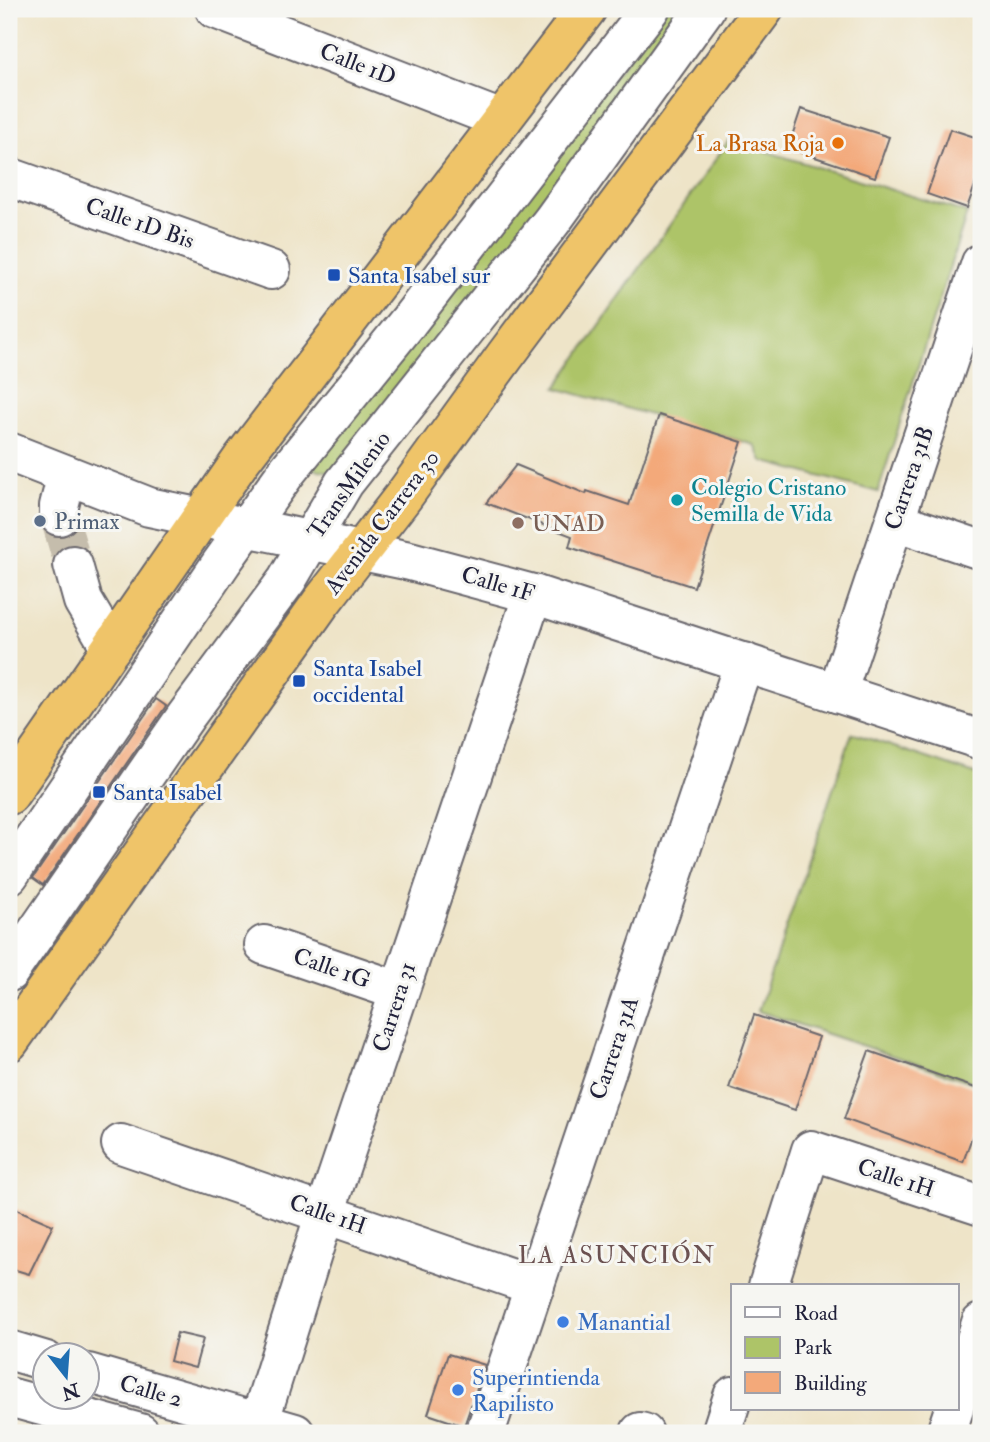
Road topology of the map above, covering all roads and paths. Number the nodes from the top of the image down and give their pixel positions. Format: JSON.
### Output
{"nodes":[{"id":1,"x":215,"y":9,"type":"edge"},
{"id":2,"x":587,"y":9,"type":"edge"},
{"id":3,"x":650,"y":9,"type":"edge"},
{"id":4,"x":705,"y":9,"type":"edge"},
{"id":5,"x":764,"y":9,"type":"edge"},
{"id":6,"x":296,"y":23,"type":"edge"},
{"id":7,"x":502,"y":120,"type":"junction"},
{"id":8,"x":9,"y":177,"type":"edge"},
{"id":9,"x":981,"y":263,"type":"edge"},
{"id":10,"x":271,"y":270,"type":"dead end"},
{"id":11,"x":967,"y":354,"type":"edge"},
{"id":12,"x":9,"y":452,"type":"edge"},
{"id":13,"x":68,"y":475,"type":"junction"},
{"id":14,"x":59,"y":516,"type":"tunnel mouth"},
{"id":15,"x":199,"y":518,"type":"junction"},
{"id":16,"x":895,"y":521,"type":"junction"},
{"id":17,"x":247,"y":527,"type":"junction"},
{"id":18,"x":311,"y":539,"type":"junction"},
{"id":19,"x":362,"y":550,"type":"junction"},
{"id":20,"x":981,"y":550,"type":"edge"},
{"id":21,"x":73,"y":565,"type":"tunnel mouth"},
{"id":22,"x":533,"y":594,"type":"junction"},
{"id":23,"x":111,"y":648,"type":"junction"},
{"id":24,"x":744,"y":662,"type":"junction"},
{"id":25,"x":837,"y":693,"type":"junction"},
{"id":26,"x":981,"y":740,"type":"edge"},
{"id":27,"x":9,"y":795,"type":"edge"},
{"id":28,"x":9,"y":875,"type":"edge"},
{"id":29,"x":264,"y":944,"type":"dead end"},
{"id":30,"x":9,"y":972,"type":"edge"},
{"id":31,"x":399,"y":991,"type":"junction"},
{"id":32,"x":9,"y":1042,"type":"edge"},
{"id":33,"x":121,"y":1144,"type":"dead end"},
{"id":34,"x":981,"y":1206,"type":"edge"},
{"id":35,"x":325,"y":1213,"type":"junction"},
{"id":36,"x":769,"y":1284,"type":"edge"},
{"id":37,"x":534,"y":1286,"type":"junction"},
{"id":38,"x":981,"y":1324,"type":"edge"},
{"id":39,"x":9,"y":1350,"type":"edge"},
{"id":40,"x":32,"y":1357,"type":"edge"},
{"id":41,"x":102,"y":1377,"type":"edge"},
{"id":42,"x":9,"y":1396,"type":"edge"},
{"id":43,"x":958,"y":1396,"type":"edge"},
{"id":44,"x":731,"y":1401,"type":"edge"},
{"id":45,"x":954,"y":1410,"type":"edge"},
{"id":46,"x":259,"y":1423,"type":"junction"},
{"id":47,"x":140,"y":1433,"type":"edge"},
{"id":48,"x":295,"y":1433,"type":"edge"},
{"id":49,"x":485,"y":1433,"type":"edge"},
{"id":50,"x":721,"y":1433,"type":"edge"},
{"id":51,"x":946,"y":1433,"type":"edge"}],
"edges":[{"from":1,"to":6,"type":"street","name":"Calle 1D"},
{"from":2,"to":7,"type":"highway"},
{"from":3,"to":17,"type":"street"},
{"from":4,"to":18,"type":"street","name":"TransMilenio"},
{"from":5,"to":19,"type":"highway","name":"Avenida Carrera 30"},
{"from":6,"to":7,"type":"street","name":"Calle 1D"},
{"from":7,"to":15,"type":"highway"},
{"from":8,"to":10,"type":"street","name":"Calle 1D Bis"},
{"from":9,"to":11,"type":"street","name":"Carrera 31B"},
{"from":11,"to":16,"type":"street","name":"Carrera 31B"},
{"from":12,"to":13,"type":"street","name":"Calle 1F"},
{"from":13,"to":14,"type":"street"},
{"from":13,"to":15,"type":"street","name":"Calle 1F"},
{"from":15,"to":17,"type":"street","name":"Calle 1F"},
{"from":15,"to":23,"type":"highway"},
{"from":16,"to":20,"type":"street"},
{"from":16,"to":25,"type":"street","name":"Carrera 31B"},
{"from":17,"to":18,"type":"street","name":"Calle 1F"},
{"from":17,"to":28,"type":"street"},
{"from":18,"to":19,"type":"street","name":"Calle 1F"},
{"from":18,"to":30,"type":"street","name":"TransMilenio"},
{"from":19,"to":22,"type":"street","name":"Calle 1F"},
{"from":19,"to":32,"type":"highway","name":"Avenida Carrera 30"},
{"from":21,"to":23,"type":"street"},
{"from":22,"to":24,"type":"street","name":"Calle 1F"},
{"from":22,"to":31,"type":"street","name":"Carrera 31"},
{"from":23,"to":27,"type":"highway"},
{"from":24,"to":25,"type":"street","name":"Calle 1F"},
{"from":24,"to":37,"type":"street","name":"Carrera 31A"},
{"from":25,"to":26,"type":"street","name":"Calle 1F"},
{"from":29,"to":31,"type":"street","name":"Calle 1G"},
{"from":31,"to":35,"type":"street","name":"Carrera 31"},
{"from":33,"to":35,"type":"street","name":"Calle 1H"},
{"from":34,"to":36,"type":"street","name":"Calle 1H"},
{"from":35,"to":37,"type":"street","name":"Calle 1H"},
{"from":35,"to":46,"type":"street","name":"Carrera 31"},
{"from":37,"to":49,"type":"street","name":"Carrera 31A"},
{"from":38,"to":43,"type":"street"},
{"from":39,"to":40,"type":"street"},
{"from":41,"to":46,"type":"street","name":"Calle 2"},
{"from":42,"to":47,"type":"street","name":"Calle 2"},
{"from":44,"to":50,"type":"street"},
{"from":45,"to":51,"type":"street"},
{"from":46,"to":48,"type":"street","name":"Calle 2"}]}
